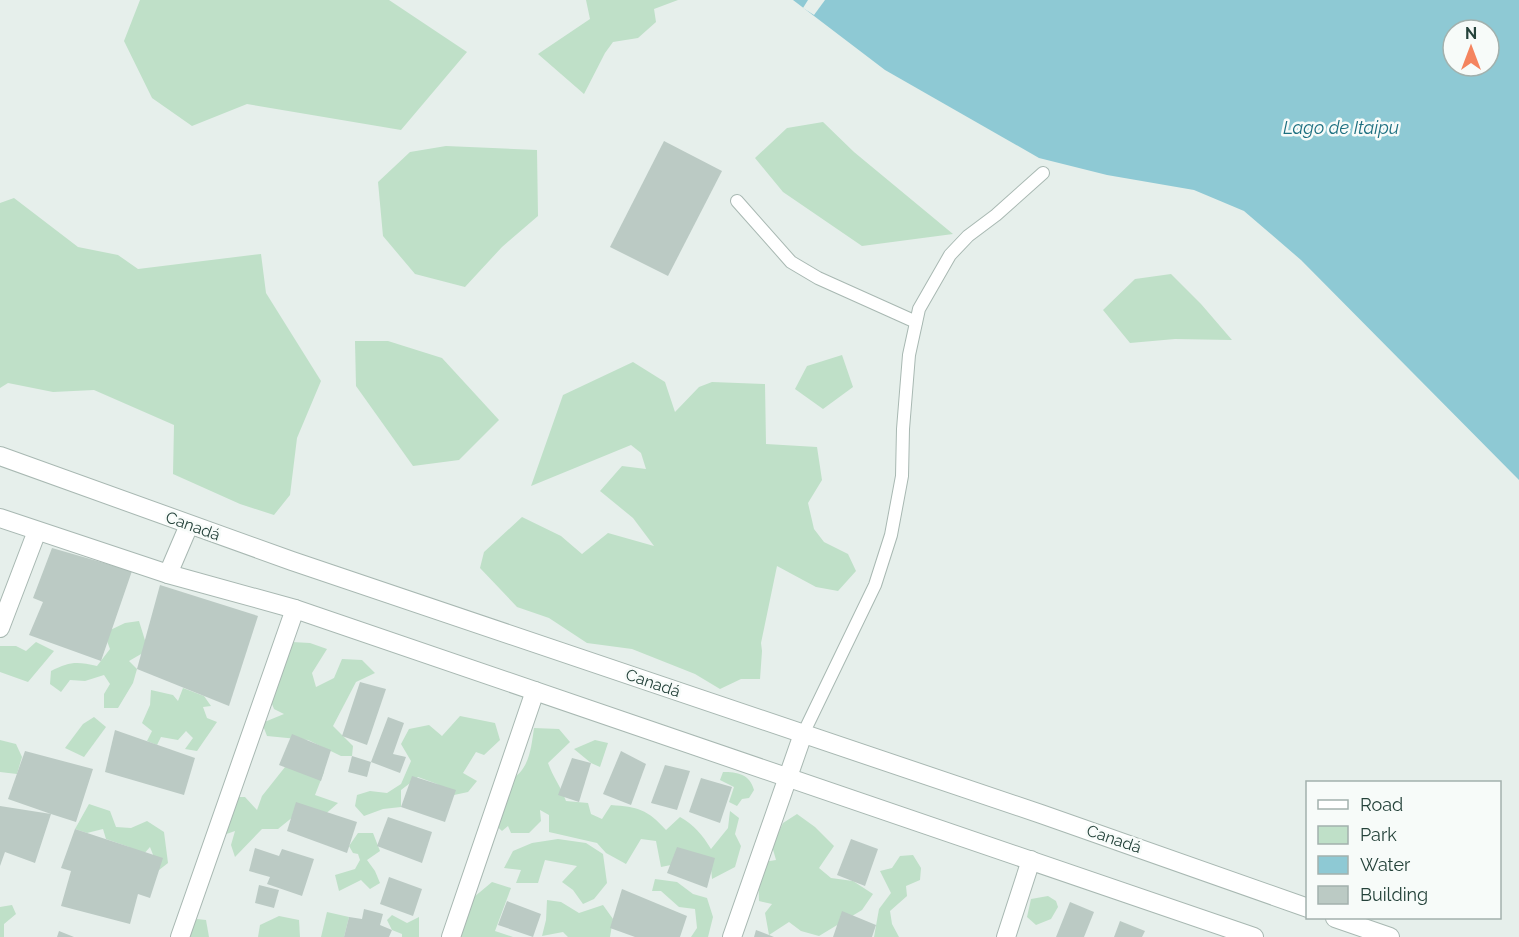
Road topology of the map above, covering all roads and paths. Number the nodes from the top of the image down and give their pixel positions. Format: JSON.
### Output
{"nodes":[{"id":1,"x":1043,"y":173,"type":"dead end"},
{"id":2,"x":737,"y":201,"type":"dead end"},
{"id":3,"x":916,"y":322,"type":"junction"},
{"id":4,"x":0,"y":456,"type":"edge"},
{"id":5,"x":0,"y":518,"type":"edge"},
{"id":6,"x":189,"y":525,"type":"junction"},
{"id":7,"x":37,"y":531,"type":"junction"},
{"id":8,"x":168,"y":574,"type":"junction"},
{"id":9,"x":295,"y":609,"type":"junction"},
{"id":10,"x":0,"y":627,"type":"edge"},
{"id":11,"x":536,"y":691,"type":"junction"},
{"id":12,"x":803,"y":734,"type":"junction"},
{"id":13,"x":789,"y":776,"type":"junction"},
{"id":14,"x":1031,"y":860,"type":"junction"},
{"id":15,"x":1306,"y":907,"type":"edge"},
{"id":16,"x":1338,"y":919,"type":"edge"},
{"id":17,"x":180,"y":937,"type":"edge"},
{"id":18,"x":451,"y":937,"type":"edge"},
{"id":19,"x":732,"y":937,"type":"edge"},
{"id":20,"x":1006,"y":937,"type":"edge"},
{"id":21,"x":1254,"y":937,"type":"edge"},
{"id":22,"x":1390,"y":937,"type":"edge"}],
"edges":[{"from":1,"to":3,"type":"lane"},
{"from":2,"to":3,"type":"lane"},
{"from":3,"to":12,"type":"lane"},
{"from":4,"to":6,"type":"street","name":"Canadá"},
{"from":5,"to":7,"type":"street"},
{"from":6,"to":8,"type":"street"},
{"from":6,"to":12,"type":"street","name":"Canadá"},
{"from":7,"to":8,"type":"street"},
{"from":7,"to":10,"type":"street"},
{"from":8,"to":9,"type":"street"},
{"from":9,"to":11,"type":"street"},
{"from":9,"to":17,"type":"street"},
{"from":11,"to":13,"type":"street"},
{"from":11,"to":18,"type":"street"},
{"from":12,"to":13,"type":"street"},
{"from":12,"to":15,"type":"street","name":"Canadá"},
{"from":13,"to":14,"type":"street"},
{"from":13,"to":19,"type":"street"},
{"from":14,"to":20,"type":"street"},
{"from":14,"to":21,"type":"street"},
{"from":16,"to":22,"type":"street"}]}
